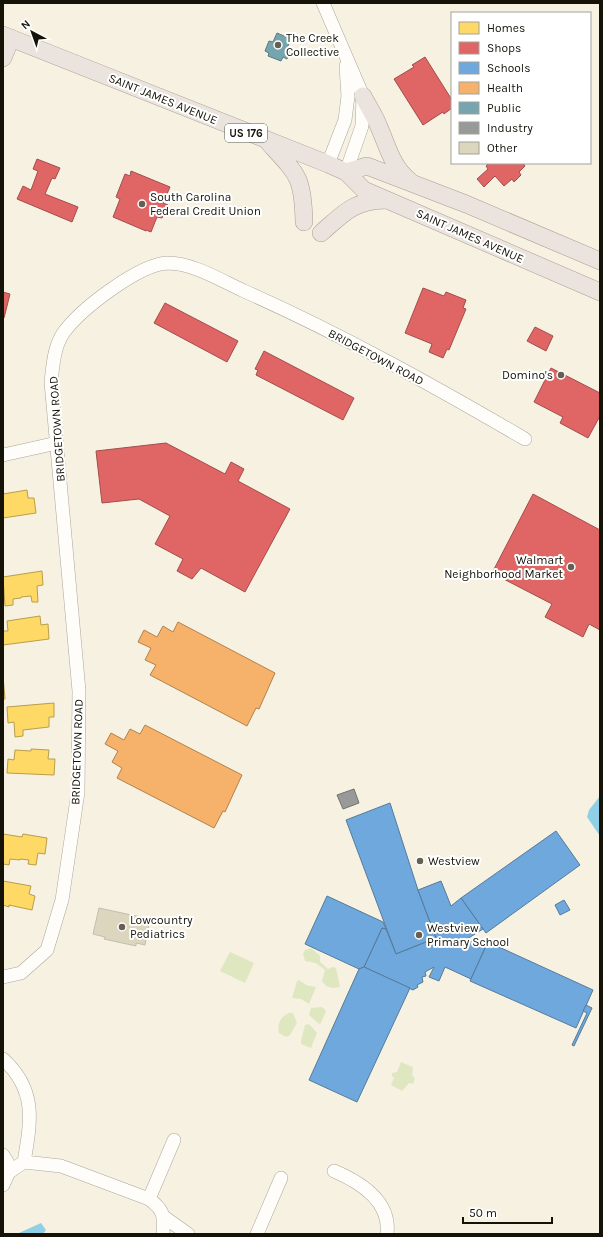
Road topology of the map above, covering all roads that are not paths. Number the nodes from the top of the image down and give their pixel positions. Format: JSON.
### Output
{"nodes":[{"id":1,"x":323,"y":3,"type":"edge"},
{"id":2,"x":7,"y":37,"type":"edge"},
{"id":3,"x":345,"y":54,"type":"junction"},
{"id":4,"x":3,"y":58,"type":"edge"},
{"id":5,"x":363,"y":96,"type":"junction"},
{"id":6,"x":266,"y":140,"type":"junction"},
{"id":7,"x":328,"y":164,"type":"junction"},
{"id":8,"x":346,"y":172,"type":"junction"},
{"id":9,"x":414,"y":183,"type":"junction"},
{"id":10,"x":388,"y":200,"type":"junction"},
{"id":11,"x":304,"y":222,"type":"dead end"},
{"id":12,"x":322,"y":233,"type":"dead end"},
{"id":13,"x":600,"y":262,"type":"edge"},
{"id":14,"x":600,"y":292,"type":"edge"},
{"id":15,"x":526,"y":439,"type":"dead end"},
{"id":16,"x":57,"y":443,"type":"junction"},
{"id":17,"x":3,"y":455,"type":"edge"},
{"id":18,"x":3,"y":977,"type":"edge"},
{"id":19,"x":3,"y":1059,"type":"edge"},
{"id":20,"x":174,"y":1140,"type":"dead end"},
{"id":21,"x":3,"y":1155,"type":"edge"},
{"id":22,"x":24,"y":1162,"type":"junction"},
{"id":23,"x":12,"y":1170,"type":"junction"},
{"id":24,"x":334,"y":1171,"type":"dead end"},
{"id":25,"x":281,"y":1178,"type":"dead end"},
{"id":26,"x":3,"y":1185,"type":"edge"},
{"id":27,"x":149,"y":1199,"type":"junction"},
{"id":28,"x":164,"y":1217,"type":"junction"},
{"id":29,"x":163,"y":1234,"type":"edge"},
{"id":30,"x":188,"y":1234,"type":"edge"},
{"id":31,"x":257,"y":1234,"type":"edge"},
{"id":32,"x":387,"y":1234,"type":"edge"}],
"edges":[{"from":1,"to":3,"type":"street"},
{"from":2,"to":4,"type":"main road"},
{"from":2,"to":6,"type":"main road","name":"SAINT JAMES AVENUE","number":"US 176"},
{"from":3,"to":5,"type":"street"},
{"from":3,"to":7,"type":"street"},
{"from":5,"to":8,"type":"street"},
{"from":5,"to":9,"type":"main road"},
{"from":6,"to":7,"type":"main road","name":"SAINT JAMES AVENUE","number":"US 176"},
{"from":6,"to":11,"type":"main road"},
{"from":7,"to":8,"type":"main road","name":"SAINT JAMES AVENUE","number":"US 176"},
{"from":8,"to":9,"type":"main road"},
{"from":8,"to":10,"type":"main road","name":"SAINT JAMES AVENUE"},
{"from":9,"to":13,"type":"main road"},
{"from":10,"to":12,"type":"main road"},
{"from":10,"to":14,"type":"main road","name":"SAINT JAMES AVENUE"},
{"from":15,"to":16,"type":"street","name":"BRIDGETOWN ROAD"},
{"from":16,"to":17,"type":"street"},
{"from":16,"to":18,"type":"street","name":"BRIDGETOWN ROAD"},
{"from":19,"to":22,"type":"street"},
{"from":20,"to":27,"type":"street"},
{"from":21,"to":23,"type":"street"},
{"from":22,"to":23,"type":"street"},
{"from":22,"to":27,"type":"street"},
{"from":23,"to":26,"type":"street"},
{"from":24,"to":32,"type":"street"},
{"from":25,"to":31,"type":"street"},
{"from":27,"to":28,"type":"street"},
{"from":28,"to":29,"type":"street"},
{"from":28,"to":30,"type":"street"}]}
